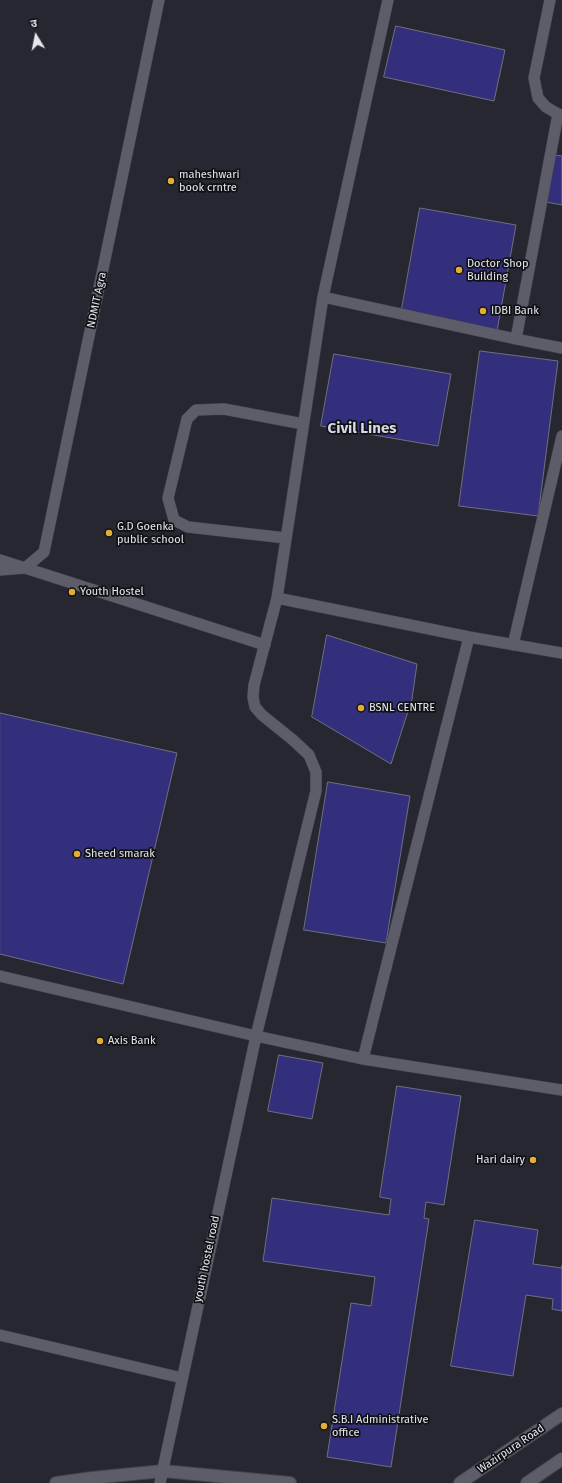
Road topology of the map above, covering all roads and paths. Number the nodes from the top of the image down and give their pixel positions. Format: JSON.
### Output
{"nodes":[{"id":1,"x":159,"y":0,"type":"edge"},
{"id":2,"x":388,"y":0,"type":"edge"},
{"id":3,"x":550,"y":0,"type":"edge"},
{"id":4,"x":560,"y":114,"type":"edge"},
{"id":5,"x":322,"y":297,"type":"junction"},
{"id":6,"x":516,"y":340,"type":"junction"},
{"id":7,"x":562,"y":348,"type":"edge"},
{"id":8,"x":303,"y":424,"type":"junction"},
{"id":9,"x":562,"y":436,"type":"edge"},
{"id":10,"x":286,"y":538,"type":"junction"},
{"id":11,"x":0,"y":560,"type":"edge"},
{"id":12,"x":25,"y":568,"type":"junction"},
{"id":13,"x":0,"y":570,"type":"edge"},
{"id":14,"x":277,"y":598,"type":"junction"},
{"id":15,"x":469,"y":636,"type":"junction"},
{"id":16,"x":265,"y":645,"type":"junction"},
{"id":17,"x":513,"y":645,"type":"junction"},
{"id":18,"x":562,"y":653,"type":"edge"},
{"id":19,"x":0,"y":976,"type":"edge"},
{"id":20,"x":256,"y":1036,"type":"junction"},
{"id":21,"x":363,"y":1059,"type":"junction"},
{"id":22,"x":562,"y":1090,"type":"edge"},
{"id":23,"x":0,"y":1335,"type":"edge"},
{"id":24,"x":182,"y":1378,"type":"junction"},
{"id":25,"x":562,"y":1414,"type":"edge"},
{"id":26,"x":562,"y":1459,"type":"edge"},
{"id":27,"x":162,"y":1471,"type":"junction"},
{"id":28,"x":56,"y":1483,"type":"edge"},
{"id":29,"x":160,"y":1483,"type":"edge"},
{"id":30,"x":290,"y":1483,"type":"edge"},
{"id":31,"x":460,"y":1483,"type":"edge"},
{"id":32,"x":527,"y":1483,"type":"edge"}],
"edges":[{"from":1,"to":12,"type":"lane","name":"NDMIT Agra"},
{"from":2,"to":5,"type":"lane","name":"youth hostel road"},
{"from":3,"to":4,"type":"lane"},
{"from":4,"to":6,"type":"lane"},
{"from":5,"to":6,"type":"lane"},
{"from":5,"to":8,"type":"lane","name":"youth hostel road"},
{"from":6,"to":7,"type":"lane"},
{"from":8,"to":10,"type":"lane","name":"youth hostel road"},
{"from":8,"to":10,"type":"lane"},
{"from":9,"to":17,"type":"lane"},
{"from":10,"to":14,"type":"lane","name":"youth hostel road"},
{"from":11,"to":12,"type":"lane"},
{"from":12,"to":13,"type":"lane"},
{"from":12,"to":16,"type":"lane"},
{"from":14,"to":15,"type":"lane"},
{"from":14,"to":16,"type":"lane","name":"youth hostel road"},
{"from":15,"to":17,"type":"lane"},
{"from":15,"to":21,"type":"lane"},
{"from":16,"to":20,"type":"lane","name":"youth hostel road"},
{"from":17,"to":18,"type":"lane"},
{"from":19,"to":20,"type":"lane"},
{"from":20,"to":21,"type":"lane"},
{"from":20,"to":24,"type":"lane","name":"youth hostel road"},
{"from":21,"to":22,"type":"lane"},
{"from":23,"to":24,"type":"lane"},
{"from":24,"to":27,"type":"lane","name":"youth hostel road"},
{"from":25,"to":31,"type":"main road","name":"Wazirpura Road"},
{"from":26,"to":32,"type":"main road"},
{"from":27,"to":28,"type":"main road"},
{"from":27,"to":29,"type":"lane","name":"youth hostel road"},
{"from":27,"to":30,"type":"main road"}]}
